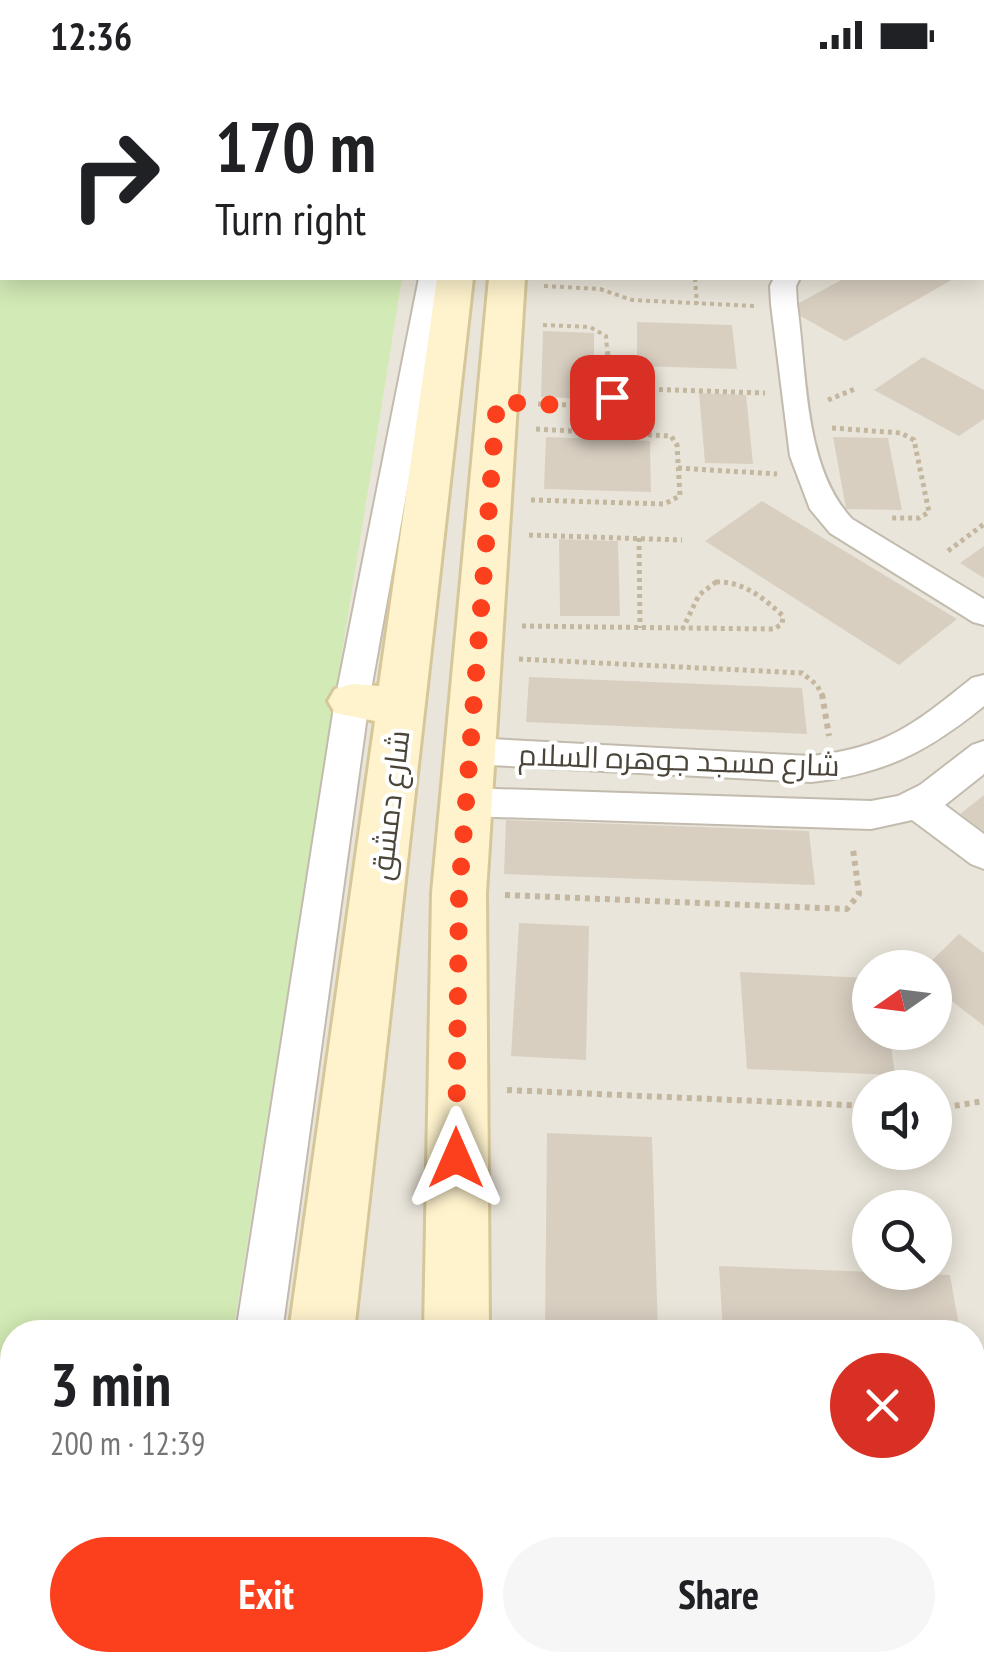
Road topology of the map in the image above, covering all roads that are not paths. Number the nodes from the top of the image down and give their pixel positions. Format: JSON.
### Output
{"nodes":[{"id":1,"x":432,"y":280,"type":"edge"},
{"id":2,"x":455,"y":280,"type":"edge"},
{"id":3,"x":786,"y":280,"type":"edge"},
{"id":4,"x":505,"y":295,"type":"edge"},
{"id":5,"x":984,"y":614,"type":"edge"},
{"id":6,"x":984,"y":687,"type":"edge"},
{"id":7,"x":376,"y":703,"type":"junction"},
{"id":8,"x":470,"y":751,"type":"junction"},
{"id":9,"x":984,"y":754,"type":"edge"},
{"id":10,"x":466,"y":802,"type":"junction"},
{"id":11,"x":918,"y":805,"type":"junction"},
{"id":12,"x":984,"y":854,"type":"edge"},
{"id":13,"x":262,"y":1320,"type":"edge"},
{"id":14,"x":323,"y":1320,"type":"edge"},
{"id":15,"x":456,"y":1320,"type":"edge"}],
"edges":[{"from":1,"to":7,"type":"street"},
{"from":2,"to":7,"type":"street","name":"شارع دمشق"},
{"from":3,"to":5,"type":"street"},
{"from":4,"to":8,"type":"street"},
{"from":6,"to":8,"type":"street","name":"شارع مسجد جوهره السلام"},
{"from":7,"to":13,"type":"street"},
{"from":7,"to":14,"type":"street","name":"شارع دمشق"},
{"from":8,"to":10,"type":"street"},
{"from":9,"to":11,"type":"street","name":"شارع مسجد جوهره السلام"},
{"from":10,"to":11,"type":"street","name":"شارع مسجد جوهره السلام"},
{"from":10,"to":15,"type":"street"},
{"from":11,"to":12,"type":"street"}]}
